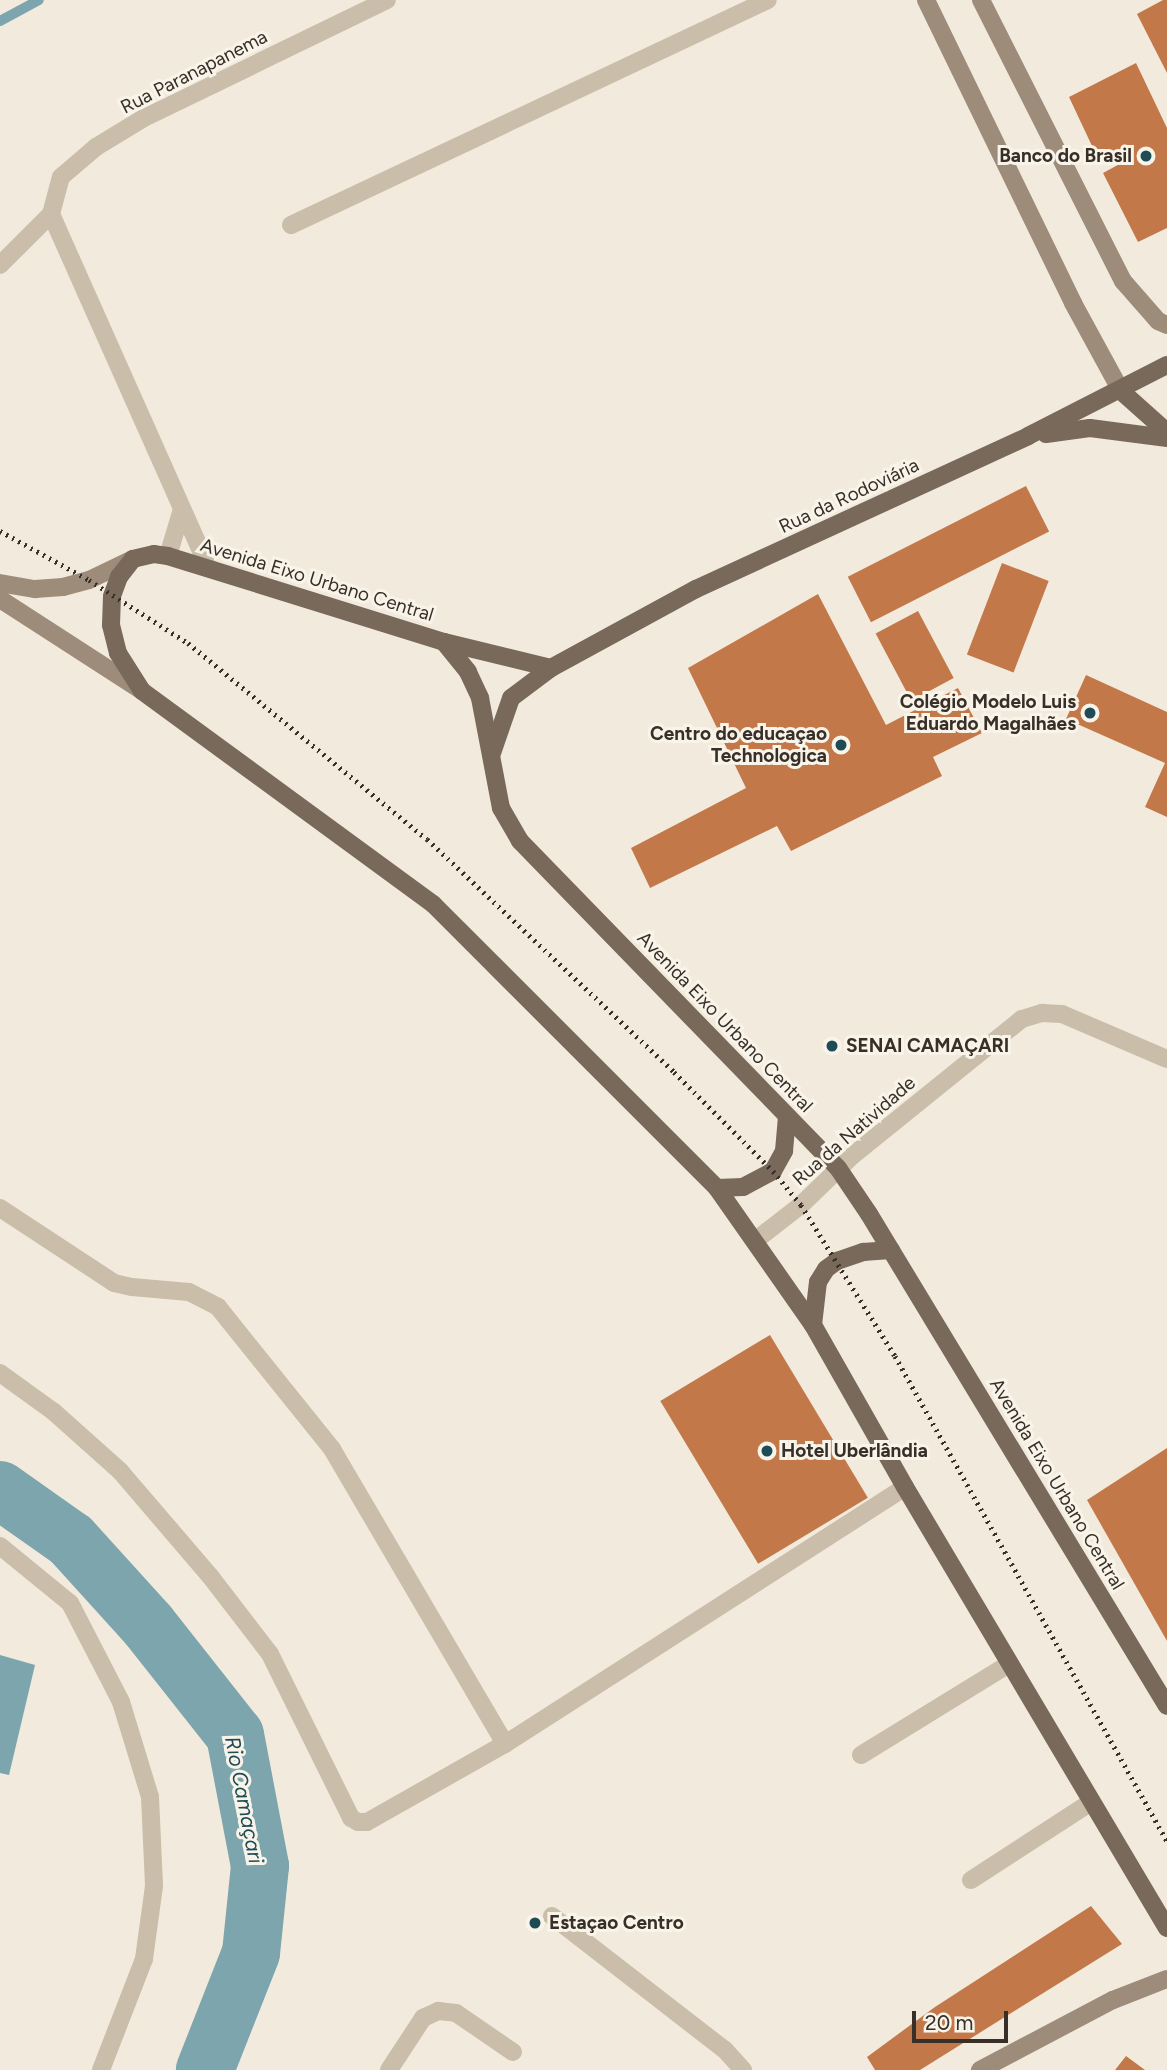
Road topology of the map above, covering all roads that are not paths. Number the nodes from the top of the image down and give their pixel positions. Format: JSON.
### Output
{"nodes":[{"id":1,"x":387,"y":0,"type":"edge"},
{"id":2,"x":768,"y":0,"type":"edge"},
{"id":3,"x":926,"y":0,"type":"edge"},
{"id":4,"x":981,"y":0,"type":"edge"},
{"id":5,"x":51,"y":214,"type":"junction"},
{"id":6,"x":291,"y":225,"type":"dead end"},
{"id":7,"x":0,"y":265,"type":"edge"},
{"id":8,"x":1167,"y":325,"type":"edge"},
{"id":9,"x":1167,"y":365,"type":"edge"},
{"id":10,"x":1121,"y":391,"type":"junction"},
{"id":11,"x":1167,"y":432,"type":"edge"},
{"id":12,"x":1028,"y":436,"type":"junction"},
{"id":13,"x":1167,"y":438,"type":"edge"},
{"id":14,"x":182,"y":509,"type":"junction"},
{"id":15,"x":168,"y":556,"type":"junction"},
{"id":16,"x":133,"y":559,"type":"junction"},
{"id":17,"x":208,"y":567,"type":"junction"},
{"id":18,"x":0,"y":583,"type":"edge"},
{"id":19,"x":0,"y":599,"type":"edge"},
{"id":20,"x":444,"y":642,"type":"junction"},
{"id":21,"x":551,"y":668,"type":"junction"},
{"id":22,"x":142,"y":691,"type":"junction"},
{"id":23,"x":492,"y":754,"type":"junction"},
{"id":24,"x":1167,"y":1059,"type":"edge"},
{"id":25,"x":788,"y":1118,"type":"junction"},
{"id":26,"x":838,"y":1168,"type":"junction"},
{"id":27,"x":716,"y":1188,"type":"junction"},
{"id":28,"x":0,"y":1208,"type":"edge"},
{"id":29,"x":756,"y":1240,"type":"junction"},
{"id":30,"x":891,"y":1250,"type":"junction"},
{"id":31,"x":813,"y":1325,"type":"junction"},
{"id":32,"x":0,"y":1373,"type":"edge"},
{"id":33,"x":905,"y":1487,"type":"junction"},
{"id":34,"x":0,"y":1546,"type":"edge"},
{"id":35,"x":1009,"y":1664,"type":"junction"},
{"id":36,"x":1167,"y":1706,"type":"edge"},
{"id":37,"x":505,"y":1744,"type":"junction"},
{"id":38,"x":861,"y":1755,"type":"dead end"},
{"id":39,"x":1091,"y":1802,"type":"junction"},
{"id":40,"x":971,"y":1880,"type":"dead end"},
{"id":41,"x":552,"y":1916,"type":"dead end"},
{"id":42,"x":1167,"y":1928,"type":"edge"},
{"id":43,"x":1167,"y":1979,"type":"edge"},
{"id":44,"x":513,"y":2052,"type":"dead end"},
{"id":45,"x":101,"y":2070,"type":"edge"},
{"id":46,"x":389,"y":2070,"type":"edge"},
{"id":47,"x":743,"y":2070,"type":"edge"},
{"id":48,"x":980,"y":2070,"type":"edge"}],
"edges":[{"from":1,"to":5,"type":"street","name":"Rua Paranapanema"},
{"from":2,"to":6,"type":"street"},
{"from":3,"to":10,"type":"street"},
{"from":4,"to":8,"type":"street"},
{"from":5,"to":7,"type":"street"},
{"from":5,"to":14,"type":"street"},
{"from":9,"to":10,"type":"main road","name":"Rua da Rodoviária"},
{"from":10,"to":11,"type":"main road"},
{"from":10,"to":12,"type":"main road","name":"Rua da Rodoviária"},
{"from":12,"to":13,"type":"main road"},
{"from":12,"to":21,"type":"main road","name":"Rua da Rodoviária"},
{"from":14,"to":15,"type":"street"},
{"from":14,"to":17,"type":"street"},
{"from":15,"to":16,"type":"main road","name":"Avenida Eixo Urbano Central"},
{"from":15,"to":17,"type":"main road","name":"Avenida Eixo Urbano Central"},
{"from":16,"to":18,"type":"street","name":"Avenida Eixo Urbano Central"},
{"from":16,"to":22,"type":"main road"},
{"from":17,"to":20,"type":"main road","name":"Avenida Eixo Urbano Central"},
{"from":19,"to":22,"type":"street"},
{"from":20,"to":21,"type":"main road"},
{"from":20,"to":23,"type":"main road","name":"Avenida Eixo Urbano Central"},
{"from":21,"to":23,"type":"main road","name":"Rua da Rodoviária"},
{"from":22,"to":27,"type":"main road"},
{"from":23,"to":25,"type":"main road","name":"Avenida Eixo Urbano Central"},
{"from":24,"to":26,"type":"street","name":"Rua da Natividade"},
{"from":25,"to":26,"type":"main road","name":"Avenida Eixo Urbano Central"},
{"from":25,"to":27,"type":"main road"},
{"from":26,"to":29,"type":"street","name":"Rua da Natividade"},
{"from":26,"to":30,"type":"main road","name":"Avenida Eixo Urbano Central"},
{"from":27,"to":29,"type":"main road"},
{"from":28,"to":37,"type":"street"},
{"from":29,"to":31,"type":"main road"},
{"from":30,"to":31,"type":"main road"},
{"from":30,"to":36,"type":"main road","name":"Avenida Eixo Urbano Central"},
{"from":31,"to":33,"type":"main road"},
{"from":32,"to":37,"type":"street"},
{"from":33,"to":35,"type":"main road"},
{"from":33,"to":37,"type":"street"},
{"from":34,"to":45,"type":"street"},
{"from":35,"to":38,"type":"street"},
{"from":35,"to":39,"type":"main road"},
{"from":39,"to":40,"type":"street"},
{"from":39,"to":42,"type":"main road"},
{"from":41,"to":47,"type":"street"},
{"from":43,"to":48,"type":"street"},
{"from":44,"to":46,"type":"street"}]}
